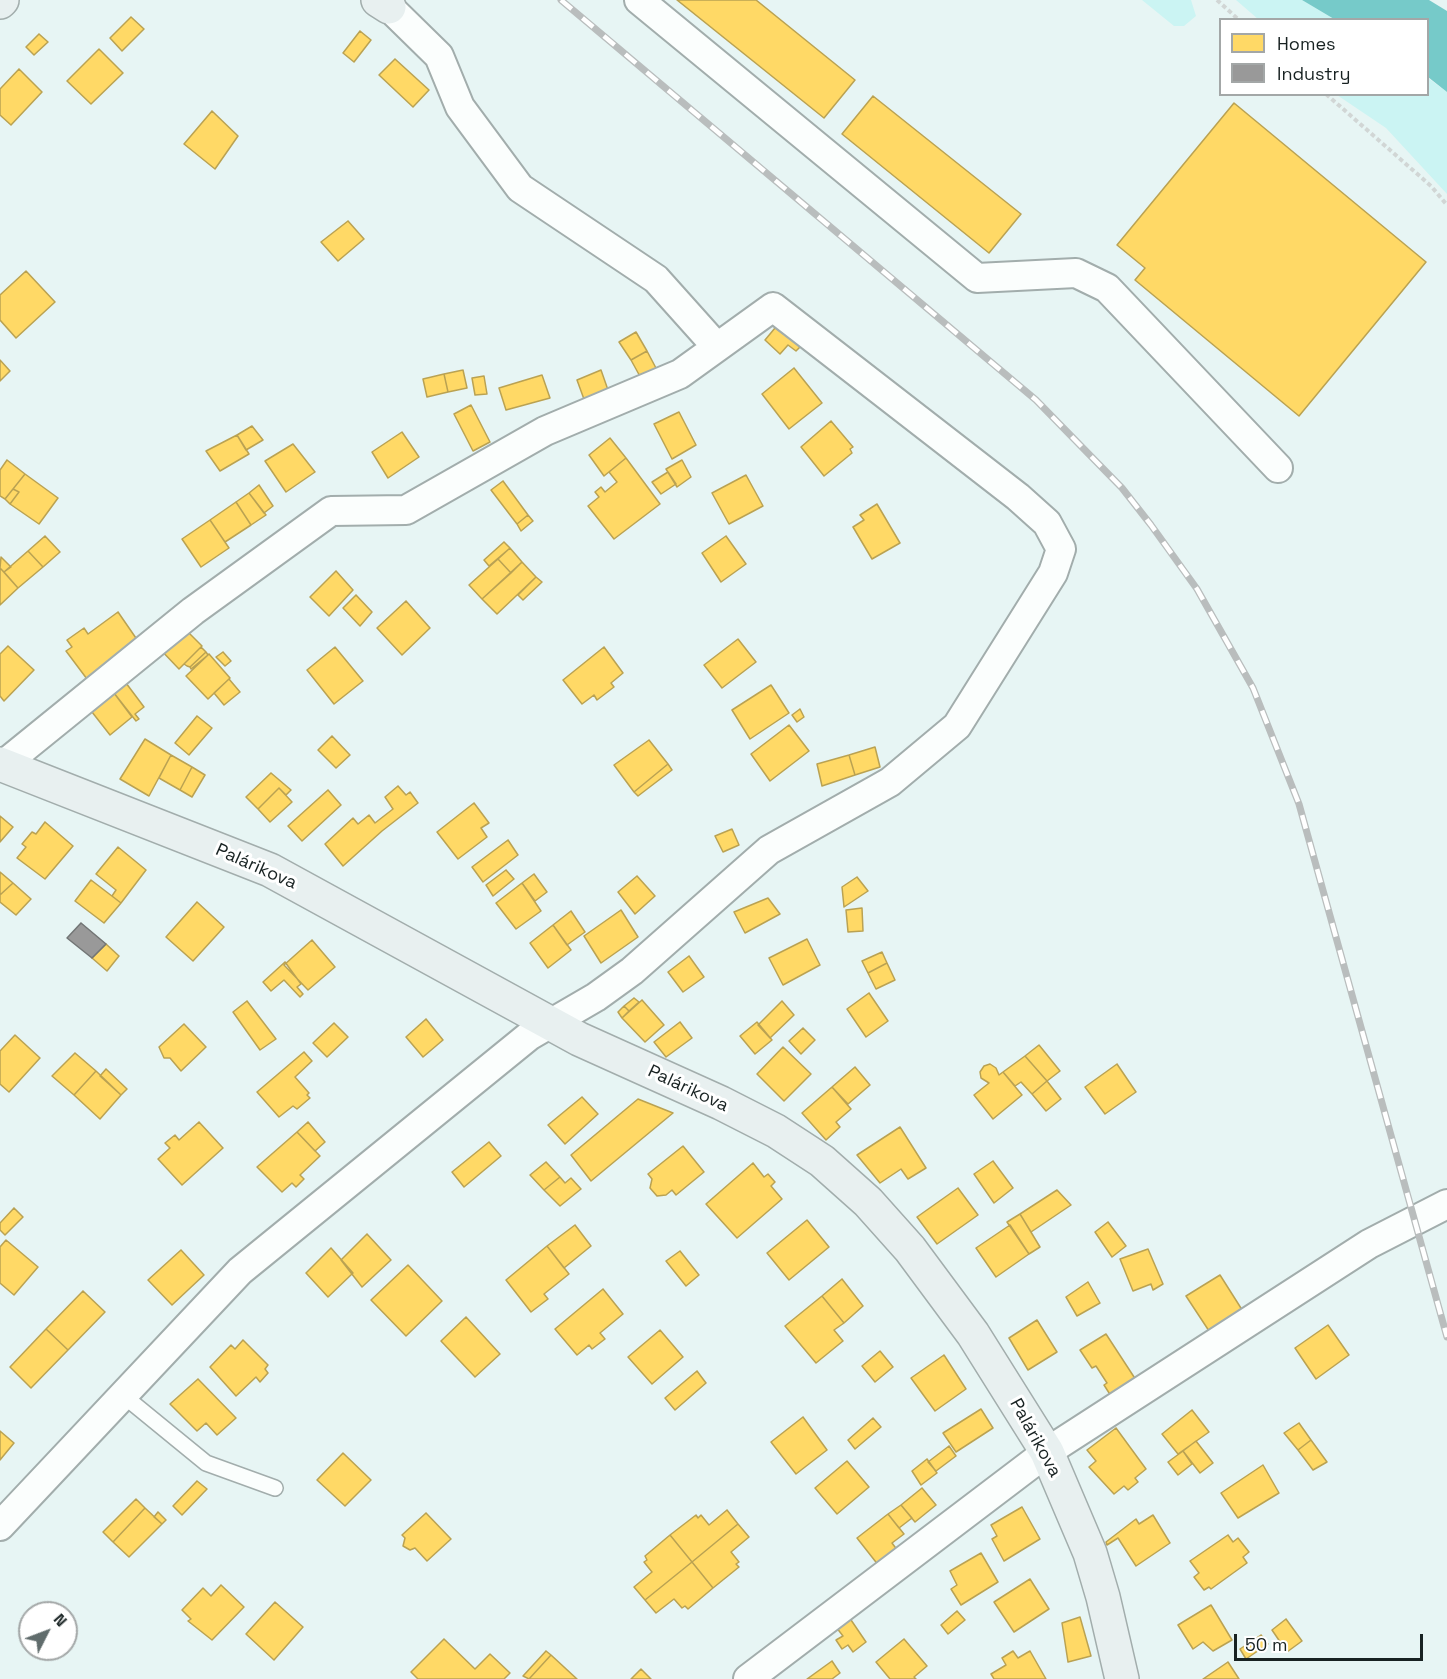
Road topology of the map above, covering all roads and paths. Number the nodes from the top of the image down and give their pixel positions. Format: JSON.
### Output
{"nodes":[{"id":1,"x":639,"y":0,"type":"edge"},
{"id":2,"x":1217,"y":0,"type":"edge"},
{"id":3,"x":383,"y":4,"type":"edge"},
{"id":4,"x":1237,"y":18,"type":"edge"},
{"id":5,"x":1328,"y":96,"type":"edge"},
{"id":6,"x":1447,"y":205,"type":"edge"},
{"id":7,"x":716,"y":346,"type":"junction"},
{"id":8,"x":1278,"y":468,"type":"dead end"},
{"id":9,"x":2,"y":764,"type":"edge"},
{"id":10,"x":549,"y":1022,"type":"junction"},
{"id":11,"x":1447,"y":1204,"type":"edge"},
{"id":12,"x":124,"y":1396,"type":"junction"},
{"id":13,"x":1047,"y":1452,"type":"junction"},
{"id":14,"x":275,"y":1488,"type":"dead end"},
{"id":15,"x":0,"y":1526,"type":"edge"},
{"id":16,"x":748,"y":1679,"type":"edge"},
{"id":17,"x":1122,"y":1679,"type":"edge"}],
"edges":[{"from":1,"to":8,"type":"street"},
{"from":2,"to":4,"type":"path"},
{"from":3,"to":7,"type":"street"},
{"from":5,"to":6,"type":"path"},
{"from":7,"to":9,"type":"street"},
{"from":7,"to":10,"type":"street"},
{"from":9,"to":10,"type":"main road","name":"Palárikova"},
{"from":10,"to":12,"type":"street"},
{"from":10,"to":13,"type":"main road","name":"Palárikova"},
{"from":11,"to":13,"type":"street"},
{"from":12,"to":14,"type":"lane"},
{"from":12,"to":15,"type":"street"},
{"from":13,"to":16,"type":"street"},
{"from":13,"to":17,"type":"main road","name":"Palárikova"}]}
